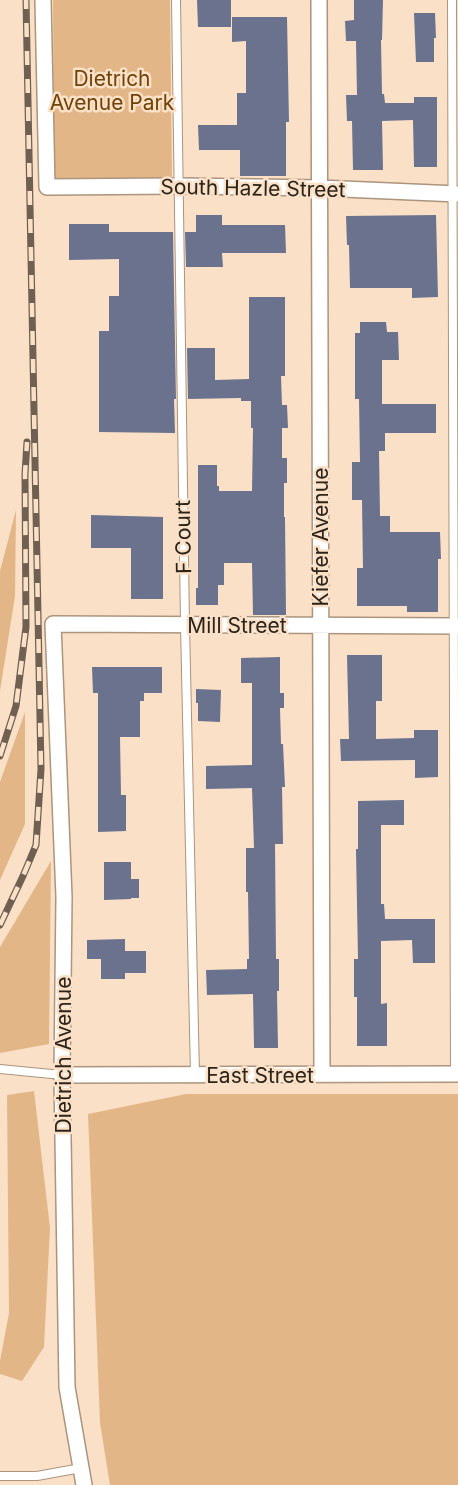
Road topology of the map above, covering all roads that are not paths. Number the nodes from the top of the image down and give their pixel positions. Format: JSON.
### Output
{"nodes":[{"id":1,"x":43,"y":0,"type":"edge"},
{"id":2,"x":176,"y":0,"type":"edge"},
{"id":3,"x":319,"y":0,"type":"edge"},
{"id":4,"x":452,"y":0,"type":"edge"},
{"id":5,"x":178,"y":186,"type":"junction"},
{"id":6,"x":320,"y":188,"type":"junction"},
{"id":7,"x":455,"y":194,"type":"edge"},
{"id":8,"x":53,"y":624,"type":"joint"},
{"id":9,"x":185,"y":625,"type":"junction"},
{"id":10,"x":320,"y":626,"type":"junction"},
{"id":11,"x":456,"y":626,"type":"edge"},
{"id":12,"x":0,"y":1069,"type":"edge"},
{"id":13,"x":322,"y":1074,"type":"junction"},
{"id":14,"x":457,"y":1074,"type":"edge"},
{"id":15,"x":62,"y":1075,"type":"junction"},
{"id":16,"x":195,"y":1075,"type":"junction"},
{"id":17,"x":81,"y":1468,"type":"junction"},
{"id":18,"x":0,"y":1476,"type":"edge"},
{"id":19,"x":84,"y":1485,"type":"edge"}],
"edges":[{"from":1,"to":5,"type":"street","name":"South Hazle Street"},
{"from":2,"to":5,"type":"lane","name":"F Court"},
{"from":3,"to":6,"type":"street","name":"Kiefer Avenue"},
{"from":4,"to":7,"type":"lane"},
{"from":5,"to":6,"type":"street","name":"South Hazle Street"},
{"from":5,"to":9,"type":"lane","name":"F Court"},
{"from":6,"to":7,"type":"street","name":"South Hazle Street"},
{"from":6,"to":10,"type":"street","name":"Kiefer Avenue"},
{"from":7,"to":11,"type":"lane"},
{"from":8,"to":9,"type":"street","name":"Mill Street"},
{"from":8,"to":15,"type":"street","name":"Dietrich Avenue"},
{"from":9,"to":10,"type":"street","name":"Mill Street"},
{"from":9,"to":16,"type":"lane","name":"F Court"},
{"from":10,"to":11,"type":"street","name":"Mill Street"},
{"from":10,"to":13,"type":"street","name":"Kiefer Avenue"},
{"from":11,"to":14,"type":"lane"},
{"from":12,"to":15,"type":"lane"},
{"from":13,"to":14,"type":"street","name":"East Street"},
{"from":13,"to":16,"type":"street","name":"East Street"},
{"from":15,"to":16,"type":"street","name":"East Street"},
{"from":15,"to":17,"type":"street","name":"Dietrich Avenue"},
{"from":17,"to":18,"type":"lane"},
{"from":17,"to":19,"type":"street","name":"Dietrich Avenue"}]}
